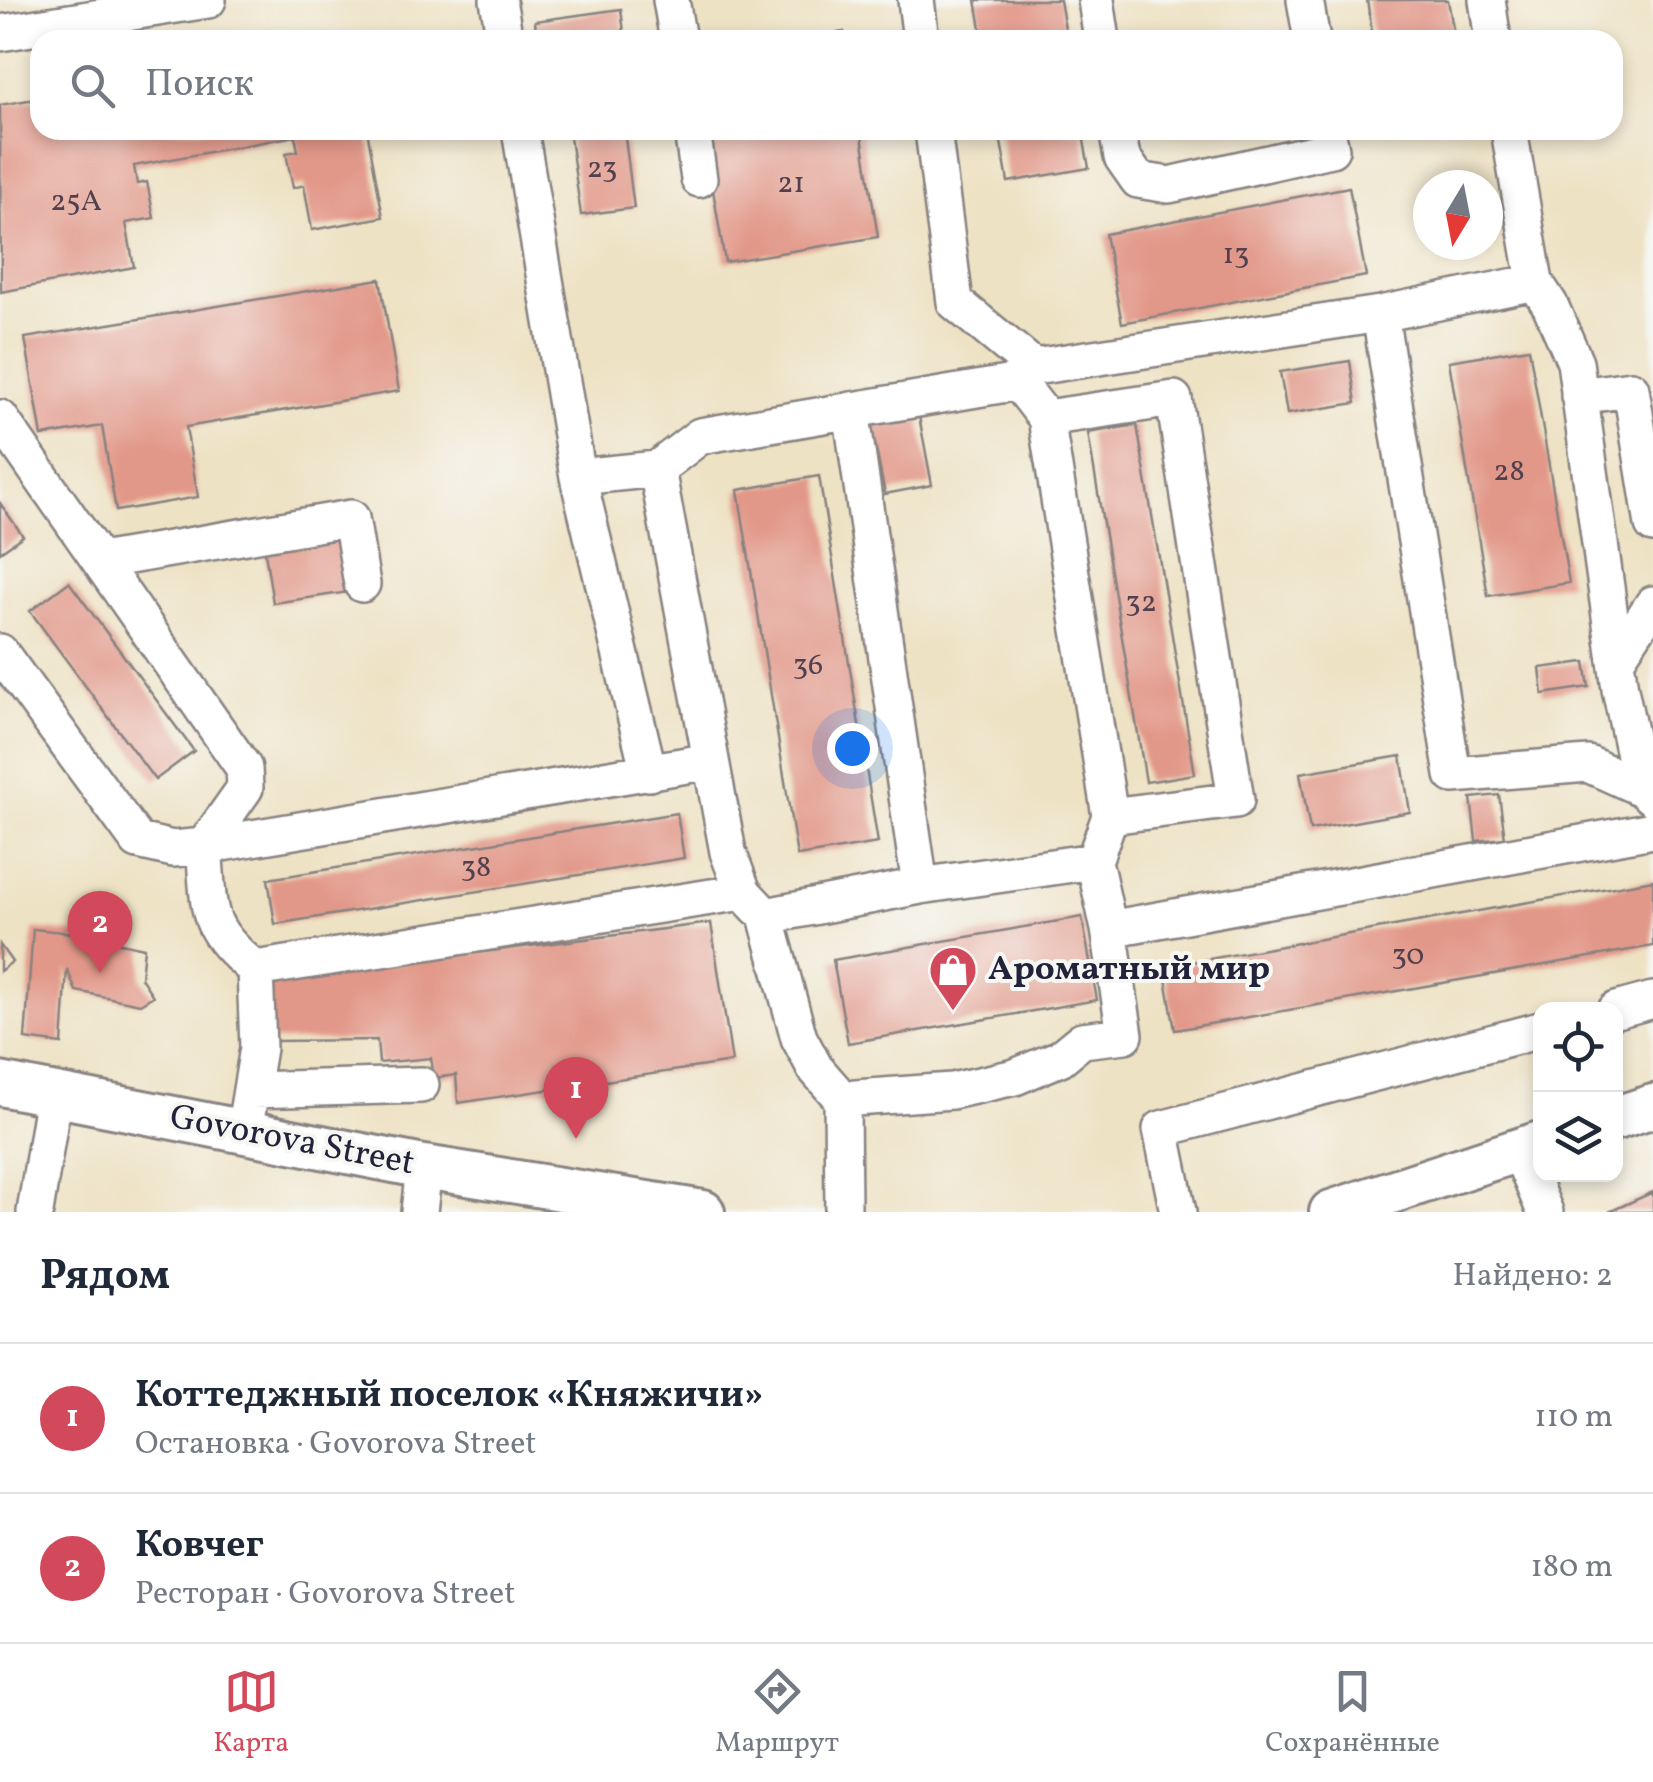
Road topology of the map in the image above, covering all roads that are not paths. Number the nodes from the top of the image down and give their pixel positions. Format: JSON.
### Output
{"nodes":[{"id":1,"x":208,"y":0,"type":"edge"},
{"id":2,"x":498,"y":0,"type":"edge"},
{"id":3,"x":672,"y":0,"type":"edge"},
{"id":4,"x":916,"y":0,"type":"edge"},
{"id":5,"x":1096,"y":0,"type":"edge"},
{"id":6,"x":1305,"y":0,"type":"edge"},
{"id":7,"x":1486,"y":0,"type":"edge"},
{"id":8,"x":503,"y":30,"type":"edge"},
{"id":9,"x":676,"y":30,"type":"edge"},
{"id":10,"x":920,"y":30,"type":"edge"},
{"id":11,"x":1100,"y":30,"type":"edge"},
{"id":12,"x":1310,"y":30,"type":"edge"},
{"id":13,"x":1492,"y":30,"type":"edge"},
{"id":14,"x":0,"y":33,"type":"edge"},
{"id":15,"x":522,"y":140,"type":"edge"},
{"id":16,"x":693,"y":140,"type":"edge"},
{"id":17,"x":934,"y":140,"type":"edge"},
{"id":18,"x":1119,"y":140,"type":"edge"},
{"id":19,"x":1329,"y":140,"type":"edge"},
{"id":20,"x":1511,"y":140,"type":"edge"},
{"id":21,"x":699,"y":179,"type":"dead end"},
{"id":22,"x":1535,"y":282,"type":"junction"},
{"id":23,"x":1380,"y":314,"type":"junction"},
{"id":24,"x":1026,"y":374,"type":"junction"},
{"id":25,"x":1642,"y":387,"type":"edge"},
{"id":26,"x":1580,"y":396,"type":"junction"},
{"id":27,"x":851,"y":410,"type":"junction"},
{"id":28,"x":0,"y":418,"type":"edge"},
{"id":29,"x":1046,"y":418,"type":"junction"},
{"id":30,"x":657,"y":469,"type":"junction"},
{"id":31,"x":578,"y":477,"type":"junction"},
{"id":32,"x":1653,"y":524,"type":"edge"},
{"id":33,"x":100,"y":561,"type":"junction"},
{"id":34,"x":362,"y":584,"type":"dead end"},
{"id":35,"x":1653,"y":604,"type":"edge"},
{"id":36,"x":0,"y":652,"type":"edge"},
{"id":37,"x":1630,"y":677,"type":"edge"},
{"id":38,"x":711,"y":762,"type":"junction"},
{"id":39,"x":650,"y":773,"type":"junction"},
{"id":40,"x":1647,"y":793,"type":"edge"},
{"id":41,"x":1110,"y":816,"type":"junction"},
{"id":42,"x":1653,"y":830,"type":"edge"},
{"id":43,"x":204,"y":846,"type":"junction"},
{"id":44,"x":1094,"y":861,"type":"junction"},
{"id":45,"x":920,"y":886,"type":"junction"},
{"id":46,"x":754,"y":904,"type":"junction"},
{"id":47,"x":1109,"y":930,"type":"junction"},
{"id":48,"x":255,"y":970,"type":"junction"},
{"id":49,"x":1653,"y":1000,"type":"edge"},
{"id":50,"x":1623,"y":1008,"type":"edge"},
{"id":51,"x":1533,"y":1032,"type":"edge"},
{"id":52,"x":0,"y":1084,"type":"edge"},
{"id":53,"x":421,"y":1085,"type":"dead end"},
{"id":54,"x":251,"y":1090,"type":"junction"},
{"id":55,"x":54,"y":1095,"type":"junction"},
{"id":56,"x":842,"y":1099,"type":"junction"},
{"id":57,"x":1653,"y":1106,"type":"edge"},
{"id":58,"x":1623,"y":1116,"type":"edge"},
{"id":59,"x":244,"y":1132,"type":"junction"},
{"id":60,"x":1530,"y":1146,"type":"edge"},
{"id":61,"x":424,"y":1167,"type":"junction"},
{"id":62,"x":35,"y":1212,"type":"edge"},
{"id":63,"x":420,"y":1212,"type":"edge"},
{"id":64,"x":703,"y":1212,"type":"edge"},
{"id":65,"x":842,"y":1212,"type":"edge"},
{"id":66,"x":1178,"y":1212,"type":"edge"},
{"id":67,"x":1331,"y":1212,"type":"edge"},
{"id":68,"x":1545,"y":1212,"type":"edge"}],
"edges":[{"from":1,"to":14,"type":"street"},
{"from":2,"to":8,"type":"street"},
{"from":3,"to":9,"type":"street"},
{"from":4,"to":10,"type":"street"},
{"from":5,"to":11,"type":"street"},
{"from":6,"to":12,"type":"street"},
{"from":7,"to":13,"type":"street"},
{"from":15,"to":31,"type":"street"},
{"from":16,"to":21,"type":"street"},
{"from":17,"to":24,"type":"street"},
{"from":18,"to":19,"type":"street"},
{"from":20,"to":22,"type":"street"},
{"from":22,"to":23,"type":"street"},
{"from":22,"to":26,"type":"street"},
{"from":23,"to":24,"type":"street"},
{"from":23,"to":40,"type":"street"},
{"from":24,"to":27,"type":"street"},
{"from":24,"to":29,"type":"street"},
{"from":25,"to":26,"type":"street"},
{"from":25,"to":32,"type":"street"},
{"from":26,"to":37,"type":"street"},
{"from":27,"to":30,"type":"street"},
{"from":27,"to":45,"type":"street"},
{"from":28,"to":33,"type":"street"},
{"from":29,"to":41,"type":"street"},
{"from":29,"to":41,"type":"street"},
{"from":30,"to":31,"type":"street"},
{"from":30,"to":38,"type":"street"},
{"from":31,"to":39,"type":"street"},
{"from":33,"to":34,"type":"street"},
{"from":33,"to":43,"type":"street"},
{"from":35,"to":37,"type":"street"},
{"from":36,"to":43,"type":"street"},
{"from":37,"to":40,"type":"street"},
{"from":38,"to":39,"type":"street"},
{"from":38,"to":46,"type":"street"},
{"from":39,"to":43,"type":"street"},
{"from":41,"to":44,"type":"street"},
{"from":42,"to":47,"type":"street"},
{"from":43,"to":48,"type":"street"},
{"from":44,"to":45,"type":"street"},
{"from":44,"to":47,"type":"street"},
{"from":45,"to":46,"type":"street"},
{"from":46,"to":48,"type":"street"},
{"from":46,"to":56,"type":"street"},
{"from":47,"to":56,"type":"street"},
{"from":48,"to":54,"type":"street"},
{"from":49,"to":50,"type":"street"},
{"from":51,"to":66,"type":"street"},
{"from":52,"to":55,"type":"main road","name":"Govorova Street"},
{"from":53,"to":54,"type":"street"},
{"from":54,"to":59,"type":"street"},
{"from":55,"to":59,"type":"main road","name":"Govorova Street"},
{"from":55,"to":62,"type":"street"},
{"from":56,"to":65,"type":"street"},
{"from":57,"to":58,"type":"main road"},
{"from":59,"to":61,"type":"main road","name":"Govorova Street"},
{"from":60,"to":67,"type":"main road"},
{"from":60,"to":68,"type":"street"},
{"from":61,"to":63,"type":"street"},
{"from":61,"to":64,"type":"main road","name":"Govorova Street"}]}
